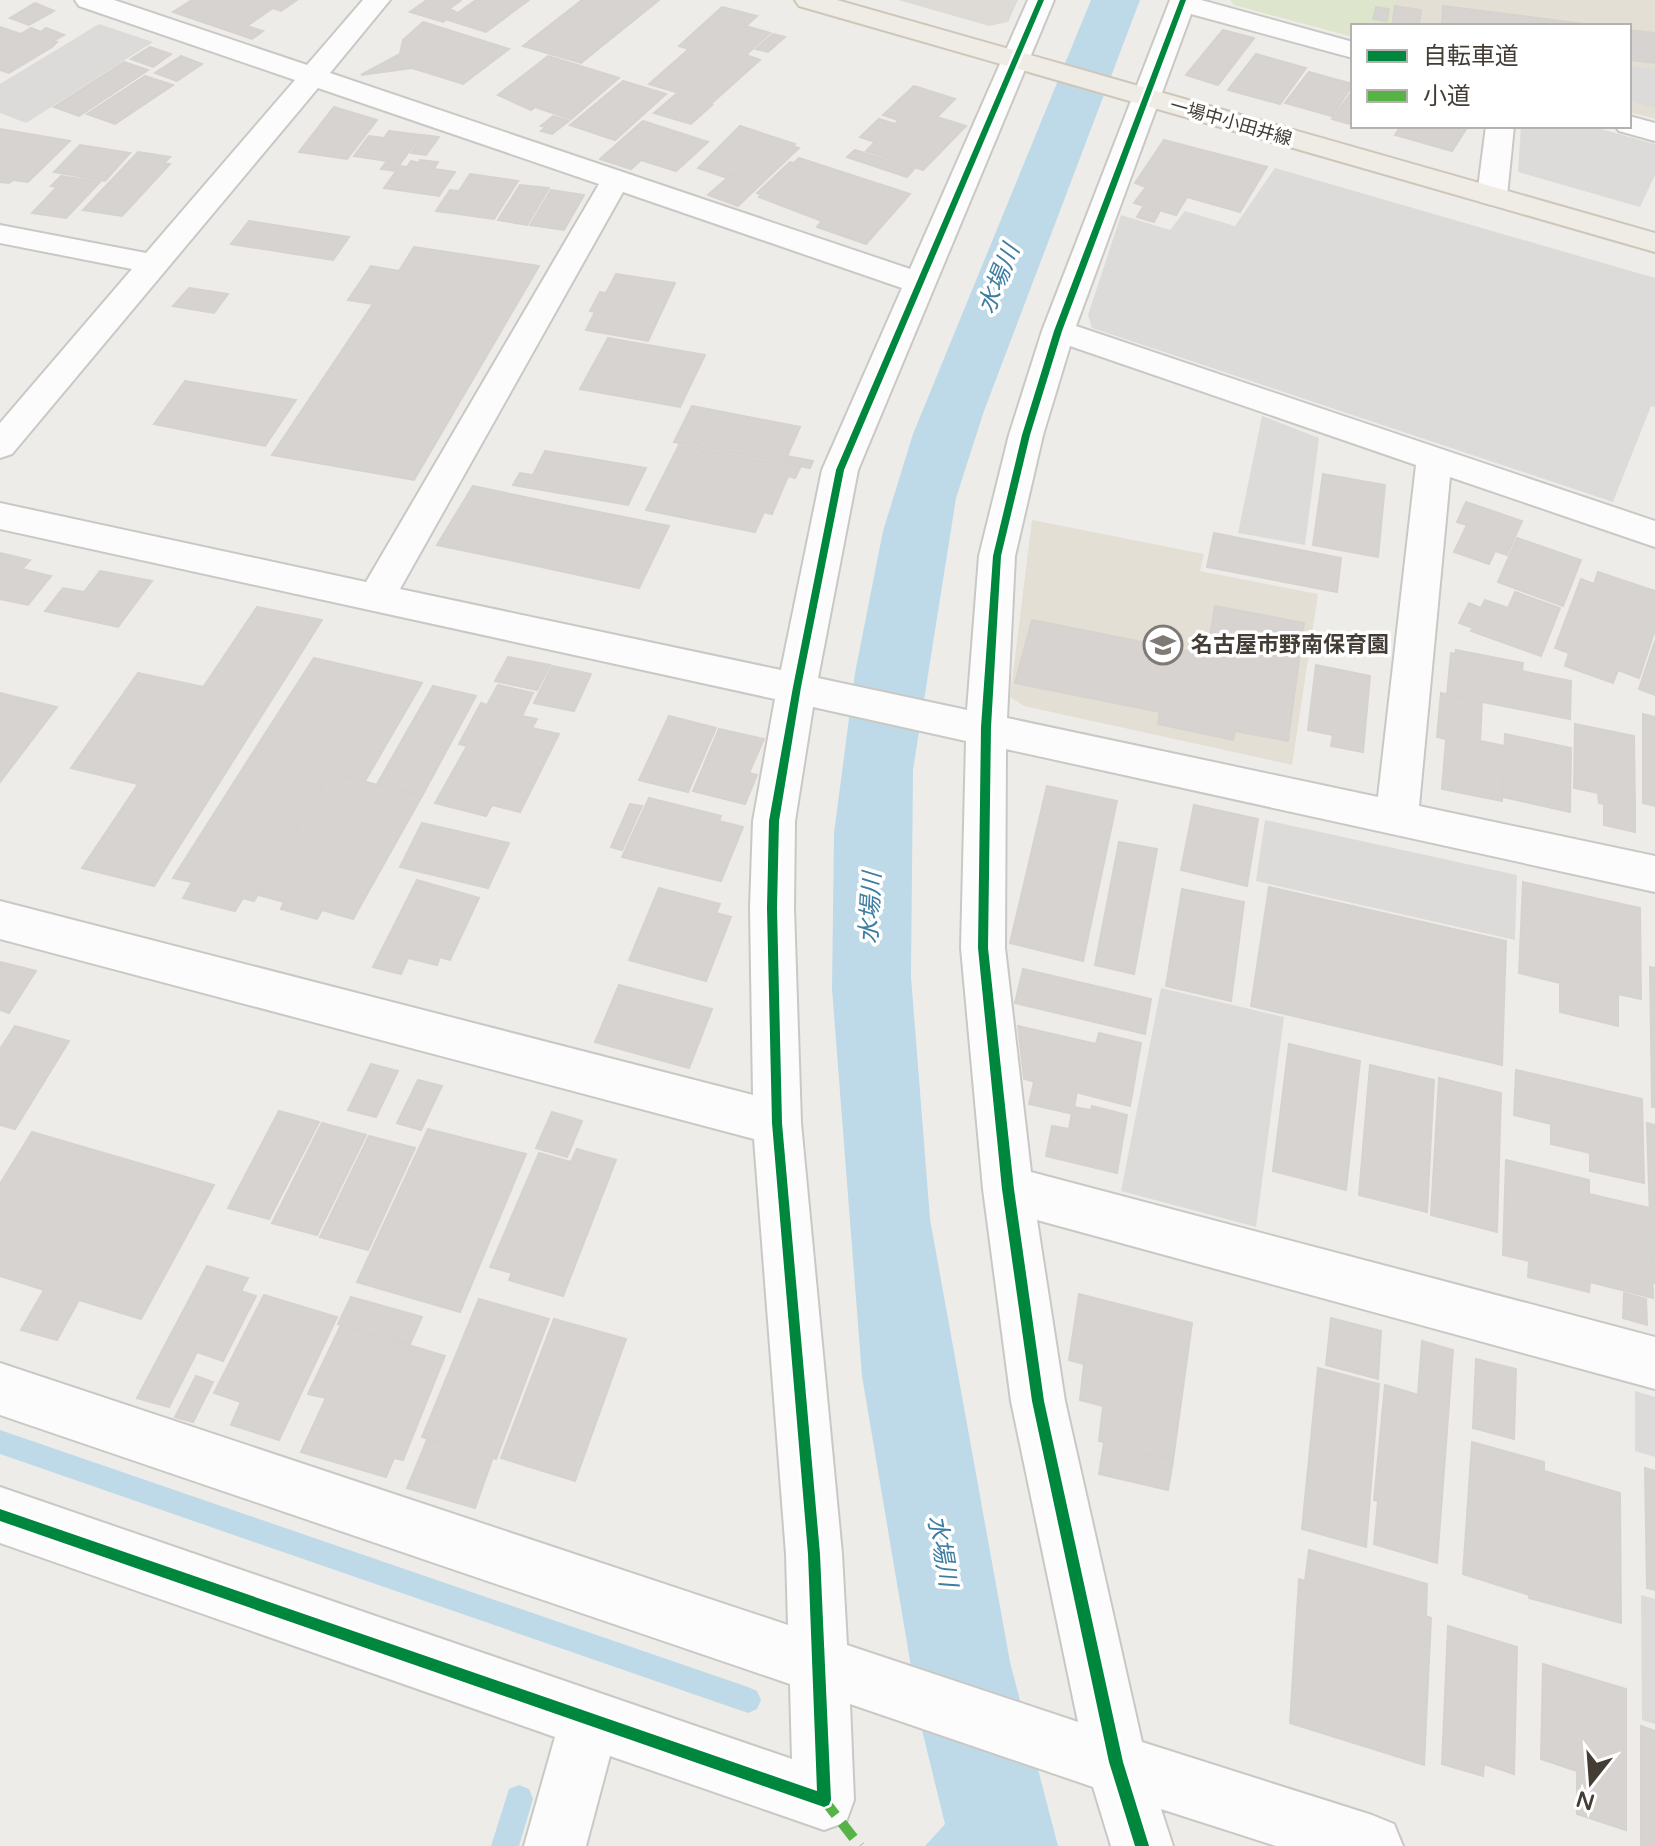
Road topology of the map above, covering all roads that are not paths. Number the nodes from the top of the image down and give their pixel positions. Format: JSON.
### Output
{"nodes":[{"id":1,"x":88,"y":0,"type":"edge"},
{"id":2,"x":377,"y":0,"type":"edge"},
{"id":3,"x":808,"y":0,"type":"edge"},
{"id":4,"x":1041,"y":0,"type":"edge"},
{"id":5,"x":1183,"y":1,"type":"edge"},
{"id":6,"x":1351,"y":49,"type":"edge"},
{"id":7,"x":1023,"y":62,"type":"junction"},
{"id":8,"x":312,"y":77,"type":"junction"},
{"id":9,"x":1132,"y":93,"type":"junction"},
{"id":10,"x":1631,"y":126,"type":"edge"},
{"id":11,"x":1500,"y":128,"type":"edge"},
{"id":12,"x":1655,"y":132,"type":"edge"},
{"id":13,"x":615,"y":181,"type":"junction"},
{"id":14,"x":1492,"y":196,"type":"junction"},
{"id":15,"x":0,"y":234,"type":"edge"},
{"id":16,"x":1655,"y":243,"type":"edge"},
{"id":17,"x":154,"y":264,"type":"junction"},
{"id":18,"x":919,"y":283,"type":"junction"},
{"id":19,"x":1058,"y":331,"type":"junction"},
{"id":20,"x":0,"y":446,"type":"edge"},
{"id":21,"x":1434,"y":458,"type":"junction"},
{"id":22,"x":0,"y":516,"type":"edge"},
{"id":23,"x":1655,"y":534,"type":"edge"},
{"id":24,"x":377,"y":596,"type":"junction"},
{"id":25,"x":801,"y":688,"type":"junction"},
{"id":26,"x":979,"y":726,"type":"junction"},
{"id":27,"x":1397,"y":818,"type":"junction"},
{"id":28,"x":1655,"y":874,"type":"edge"},
{"id":29,"x":0,"y":920,"type":"edge"},
{"id":30,"x":777,"y":1123,"type":"junction"},
{"id":31,"x":1008,"y":1189,"type":"junction"},
{"id":32,"x":1655,"y":1363,"type":"edge"},
{"id":33,"x":0,"y":1389,"type":"edge"},
{"id":34,"x":0,"y":1515,"type":"edge"},
{"id":35,"x":820,"y":1664,"type":"junction"},
{"id":36,"x":590,"y":1718,"type":"junction"},
{"id":37,"x":1092,"y":1756,"type":"junction"},
{"id":38,"x":555,"y":1846,"type":"edge"},
{"id":39,"x":1142,"y":1846,"type":"edge"},
{"id":40,"x":1372,"y":1846,"type":"edge"}],
"edges":[{"from":1,"to":8,"type":"street"},
{"from":2,"to":8,"type":"street"},
{"from":3,"to":7,"type":"main road","name":"一場中小田井線"},
{"from":4,"to":7,"type":"street"},
{"from":5,"to":6,"type":"street"},
{"from":5,"to":9,"type":"street"},
{"from":7,"to":9,"type":"main road","name":"一場中小田井線"},
{"from":7,"to":18,"type":"street"},
{"from":8,"to":13,"type":"street"},
{"from":8,"to":17,"type":"street"},
{"from":9,"to":14,"type":"main road","name":"一場中小田井線"},
{"from":9,"to":19,"type":"street"},
{"from":10,"to":12,"type":"street"},
{"from":11,"to":14,"type":"street"},
{"from":13,"to":18,"type":"street"},
{"from":13,"to":24,"type":"street"},
{"from":14,"to":16,"type":"main road","name":"一場中小田井線"},
{"from":15,"to":17,"type":"street"},
{"from":17,"to":20,"type":"street"},
{"from":18,"to":25,"type":"street"},
{"from":19,"to":21,"type":"street"},
{"from":19,"to":26,"type":"street"},
{"from":21,"to":23,"type":"street"},
{"from":21,"to":27,"type":"street"},
{"from":22,"to":24,"type":"street"},
{"from":24,"to":25,"type":"street"},
{"from":25,"to":26,"type":"street"},
{"from":25,"to":30,"type":"street"},
{"from":26,"to":27,"type":"street"},
{"from":26,"to":31,"type":"street"},
{"from":27,"to":28,"type":"street"},
{"from":29,"to":30,"type":"street"},
{"from":30,"to":35,"type":"street"},
{"from":31,"to":32,"type":"street"},
{"from":31,"to":37,"type":"street"},
{"from":33,"to":35,"type":"street"},
{"from":34,"to":36,"type":"street"},
{"from":35,"to":36,"type":"street"},
{"from":35,"to":37,"type":"street"},
{"from":36,"to":38,"type":"street"},
{"from":37,"to":39,"type":"street"},
{"from":37,"to":40,"type":"street"}]}
